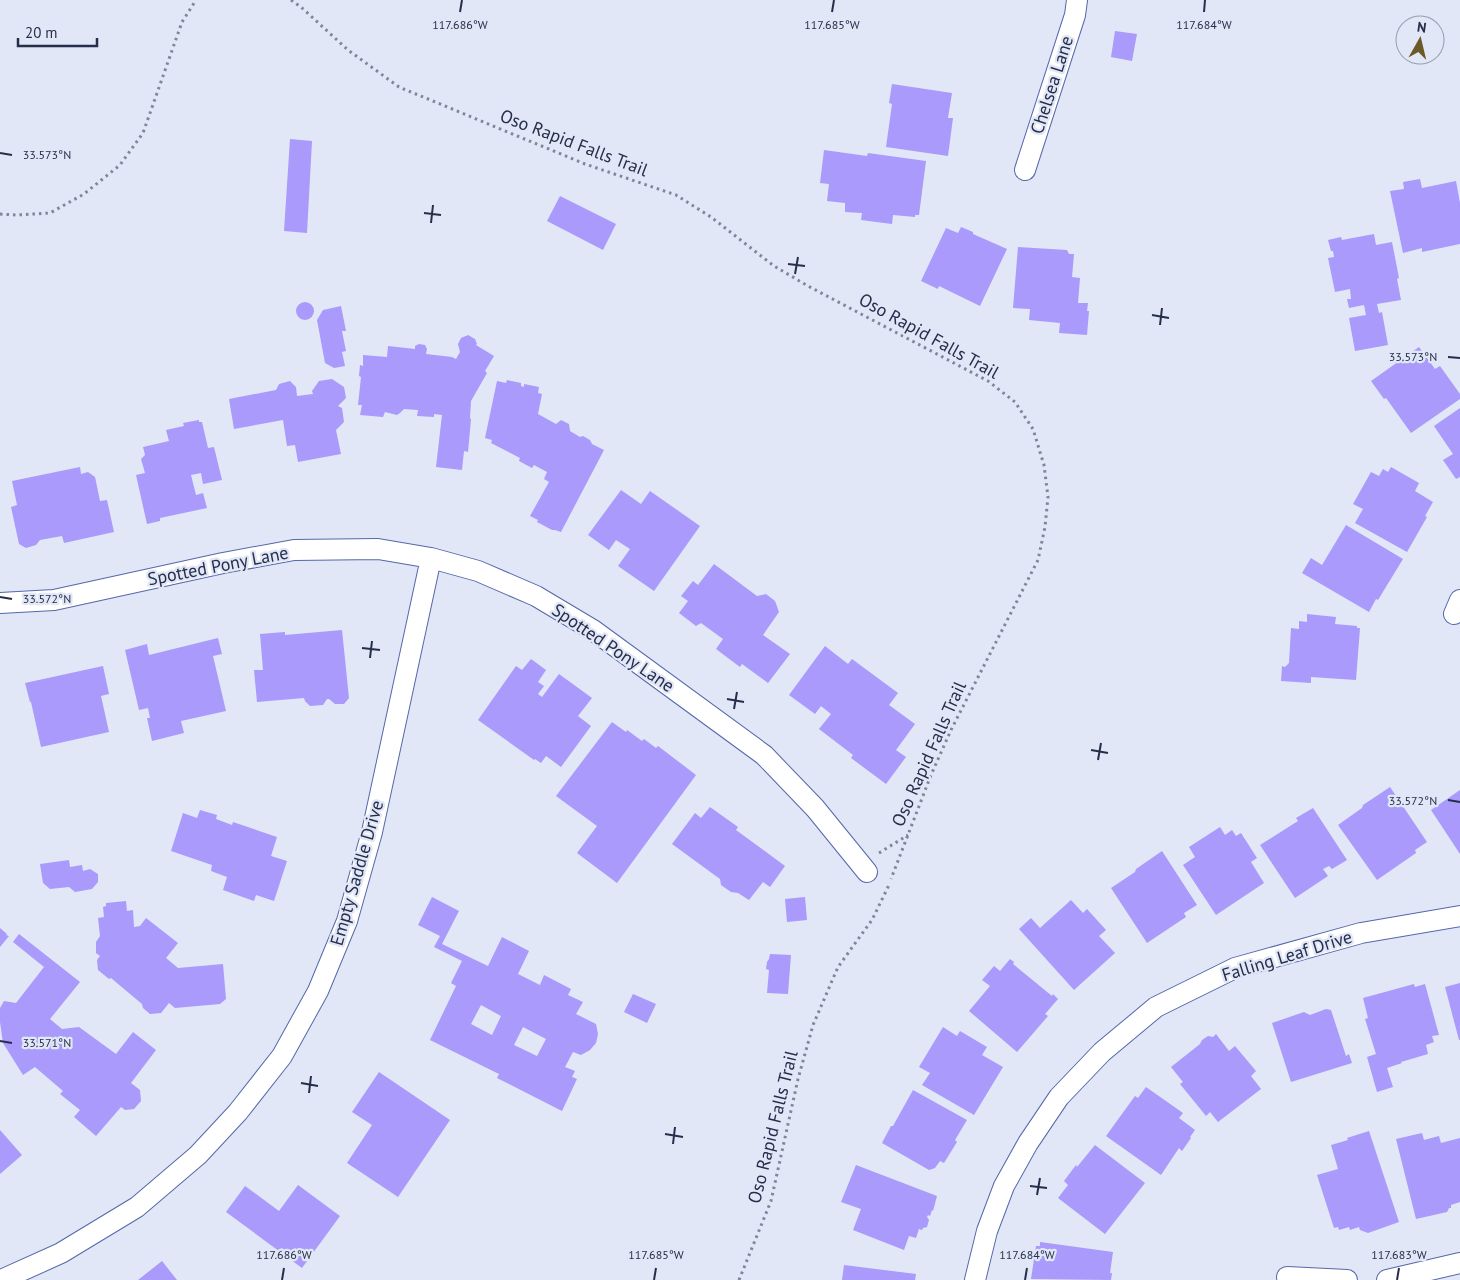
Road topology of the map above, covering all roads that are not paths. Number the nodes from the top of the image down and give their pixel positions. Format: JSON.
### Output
{"nodes":[{"id":1,"x":1077,"y":0,"type":"edge"},
{"id":2,"x":1025,"y":170,"type":"dead end"},
{"id":3,"x":431,"y":558,"type":"junction"},
{"id":4,"x":0,"y":603,"type":"edge"},
{"id":5,"x":864,"y":868,"type":"road end"},
{"id":6,"x":1460,"y":916,"type":"edge"},
{"id":7,"x":1460,"y":1263,"type":"edge"},
{"id":8,"x":1287,"y":1277,"type":"dead end"},
{"id":9,"x":1,"y":1280,"type":"edge"},
{"id":10,"x":975,"y":1280,"type":"edge"},
{"id":11,"x":1347,"y":1280,"type":"edge"},
{"id":12,"x":1387,"y":1280,"type":"edge"}],
"edges":[{"from":1,"to":2,"type":"street","name":"Chelsea Lane"},
{"from":3,"to":4,"type":"street","name":"Spotted Pony Lane"},
{"from":3,"to":5,"type":"street","name":"Spotted Pony Lane"},
{"from":3,"to":9,"type":"street","name":"Empty Saddle Drive"},
{"from":6,"to":10,"type":"street","name":"Falling Leaf Drive"},
{"from":7,"to":12,"type":"street"},
{"from":8,"to":11,"type":"street"}]}
